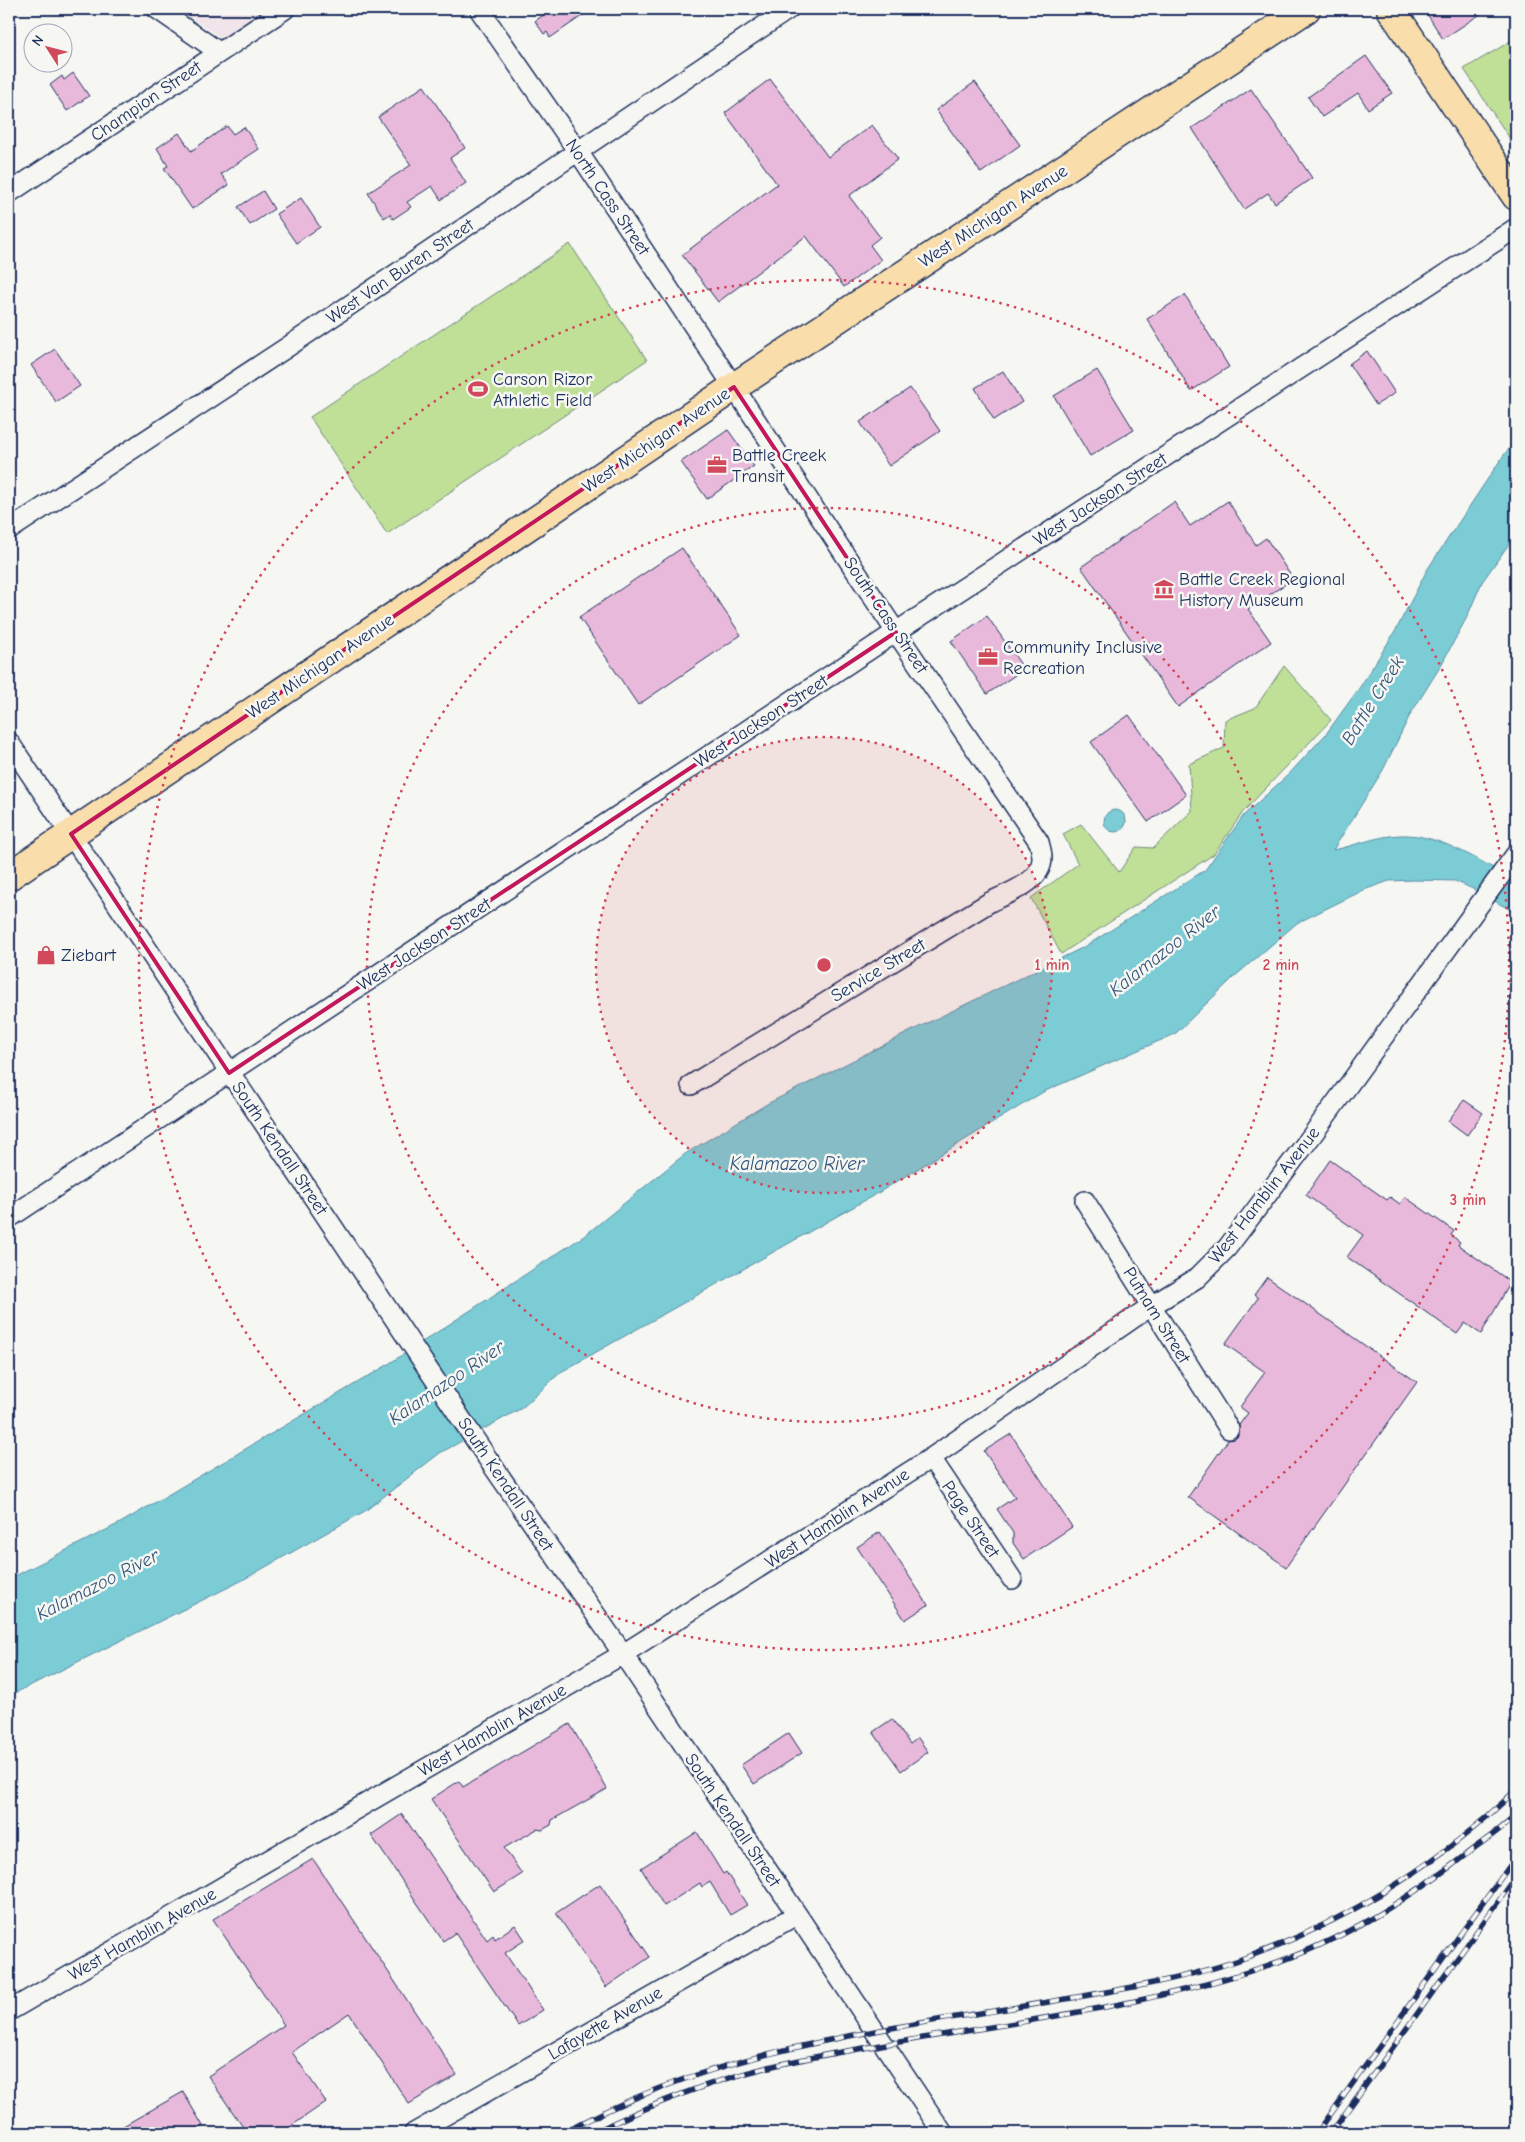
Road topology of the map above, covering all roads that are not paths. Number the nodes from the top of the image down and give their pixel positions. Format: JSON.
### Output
{"nodes":[{"id":1,"x":157,"y":9,"type":"edge"},
{"id":2,"x":285,"y":9,"type":"edge"},
{"id":3,"x":479,"y":9,"type":"edge"},
{"id":4,"x":789,"y":9,"type":"edge"},
{"id":5,"x":1306,"y":9,"type":"edge"},
{"id":6,"x":1391,"y":9,"type":"edge"},
{"id":7,"x":219,"y":52,"type":"junction"},
{"id":8,"x":577,"y":150,"type":"junction"},
{"id":9,"x":9,"y":193,"type":"edge"},
{"id":10,"x":1516,"y":196,"type":"edge"},
{"id":11,"x":1516,"y":228,"type":"edge"},
{"id":12,"x":734,"y":387,"type":"junction"},
{"id":13,"x":9,"y":530,"type":"edge"},
{"id":14,"x":896,"y":632,"type":"junction"},
{"id":15,"x":9,"y":742,"type":"edge"},
{"id":16,"x":71,"y":834,"type":"junction"},
{"id":17,"x":1039,"y":842,"type":"joint"},
{"id":18,"x":1512,"y":860,"type":"edge"},
{"id":19,"x":9,"y":876,"type":"edge"},
{"id":20,"x":229,"y":1073,"type":"junction"},
{"id":21,"x":691,"y":1085,"type":"dead end"},
{"id":22,"x":1085,"y":1201,"type":"dead end"},
{"id":23,"x":9,"y":1218,"type":"edge"},
{"id":24,"x":1151,"y":1306,"type":"junction"},
{"id":25,"x":1229,"y":1429,"type":"dead end"},
{"id":26,"x":931,"y":1458,"type":"junction"},
{"id":27,"x":1012,"y":1580,"type":"dead end"},
{"id":28,"x":623,"y":1654,"type":"junction"},
{"id":29,"x":796,"y":1915,"type":"junction"},
{"id":30,"x":9,"y":2011,"type":"edge"},
{"id":31,"x":414,"y":2133,"type":"edge"},
{"id":32,"x":943,"y":2133,"type":"edge"}],
"edges":[{"from":1,"to":7,"type":"street"},
{"from":2,"to":7,"type":"street","name":"Champion Street"},
{"from":3,"to":8,"type":"street","name":"North Cass Street"},
{"from":4,"to":8,"type":"street","name":"West Van Buren Street"},
{"from":5,"to":12,"type":"highway","name":"West Michigan Avenue"},
{"from":6,"to":10,"type":"highway"},
{"from":7,"to":9,"type":"street","name":"Champion Street"},
{"from":8,"to":12,"type":"street","name":"North Cass Street"},
{"from":8,"to":13,"type":"street","name":"West Van Buren Street"},
{"from":11,"to":14,"type":"street","name":"West Jackson Street"},
{"from":12,"to":14,"type":"street","name":"South Cass Street"},
{"from":12,"to":16,"type":"highway","name":"West Michigan Avenue"},
{"from":14,"to":17,"type":"street","name":"South Cass Street"},
{"from":14,"to":20,"type":"street","name":"West Jackson Street"},
{"from":15,"to":16,"type":"street","name":"South Kendall Street"},
{"from":16,"to":19,"type":"highway","name":"West Michigan Avenue"},
{"from":16,"to":20,"type":"street","name":"South Kendall Street"},
{"from":17,"to":21,"type":"street","name":"Service Street"},
{"from":18,"to":24,"type":"street","name":"West Hamblin Avenue"},
{"from":20,"to":23,"type":"street","name":"West Jackson Street"},
{"from":20,"to":28,"type":"street","name":"South Kendall Street"},
{"from":22,"to":24,"type":"street","name":"Putnam Street"},
{"from":24,"to":25,"type":"street","name":"Putnam Street"},
{"from":24,"to":26,"type":"street","name":"West Hamblin Avenue"},
{"from":26,"to":27,"type":"street","name":"Page Street"},
{"from":26,"to":28,"type":"street","name":"West Hamblin Avenue"},
{"from":28,"to":29,"type":"street","name":"South Kendall Street"},
{"from":28,"to":30,"type":"street","name":"West Hamblin Avenue"},
{"from":29,"to":31,"type":"street","name":"Lafayette Avenue"},
{"from":29,"to":32,"type":"street","name":"South Kendall Street"}]}
